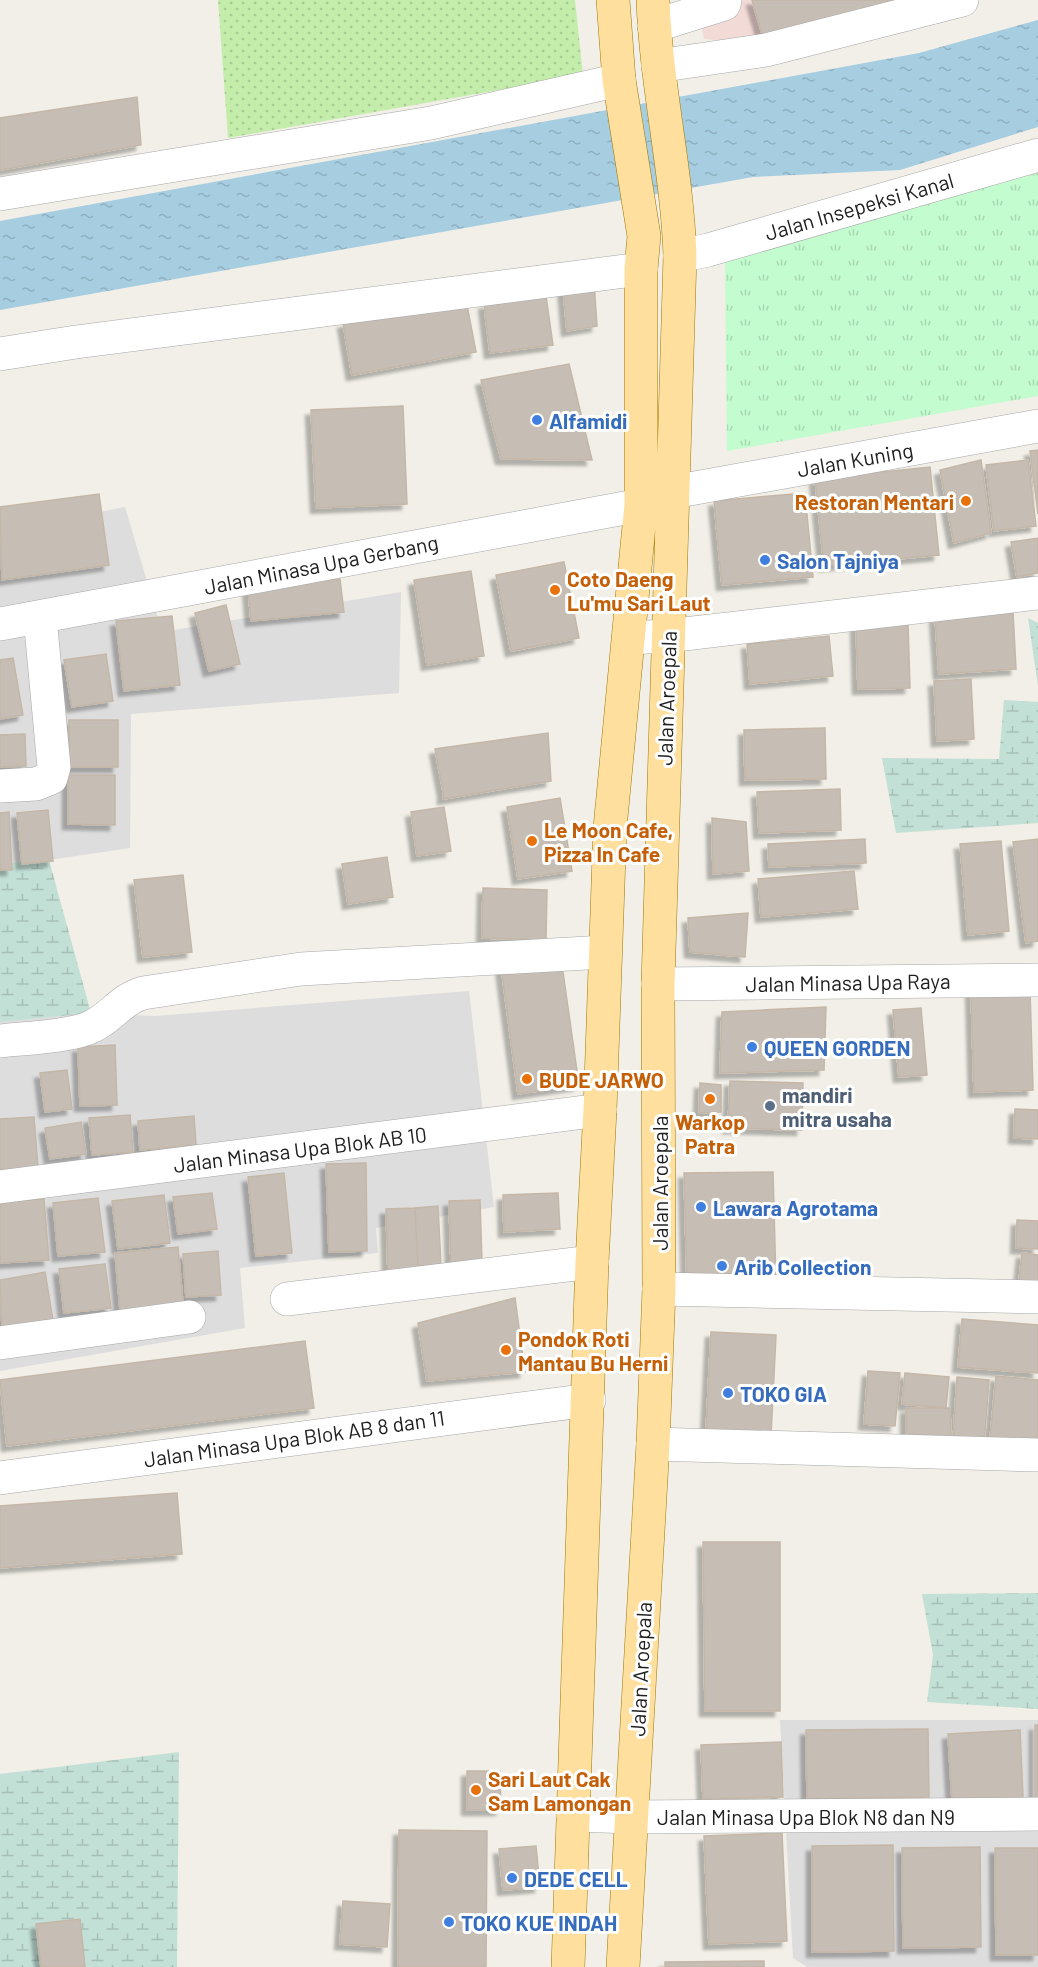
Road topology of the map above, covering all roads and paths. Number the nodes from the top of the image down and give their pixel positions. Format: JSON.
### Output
{"nodes":[{"id":1,"x":614,"y":0,"type":"edge"},
{"id":2,"x":726,"y":0,"type":"edge"},
{"id":3,"x":962,"y":0,"type":"edge"},
{"id":4,"x":653,"y":13,"type":"edge"},
{"id":5,"x":659,"y":74,"type":"junction"},
{"id":6,"x":620,"y":85,"type":"junction"},
{"id":7,"x":1038,"y":155,"type":"edge"},
{"id":8,"x":0,"y":194,"type":"edge"},
{"id":9,"x":680,"y":256,"type":"junction"},
{"id":10,"x":640,"y":269,"type":"junction"},
{"id":11,"x":0,"y":354,"type":"edge"},
{"id":12,"x":1038,"y":426,"type":"edge"},
{"id":13,"x":672,"y":492,"type":"junction"},
{"id":14,"x":641,"y":505,"type":"junction"},
{"id":15,"x":1038,"y":593,"type":"edge"},
{"id":16,"x":40,"y":617,"type":"junction"},
{"id":17,"x":0,"y":624,"type":"edge"},
{"id":18,"x":667,"y":636,"type":"junction"},
{"id":19,"x":629,"y":638,"type":"junction"},
{"id":20,"x":0,"y":786,"type":"edge"},
{"id":21,"x":605,"y":952,"type":"junction"},
{"id":22,"x":1038,"y":980,"type":"edge"},
{"id":23,"x":658,"y":984,"type":"junction"},
{"id":24,"x":0,"y":1041,"type":"edge"},
{"id":25,"x":600,"y":1110,"type":"junction"},
{"id":26,"x":0,"y":1187,"type":"edge"},
{"id":27,"x":592,"y":1262,"type":"junction"},
{"id":28,"x":659,"y":1288,"type":"junction"},
{"id":29,"x":1038,"y":1297,"type":"edge"},
{"id":30,"x":287,"y":1299,"type":"dead end"},
{"id":31,"x":189,"y":1317,"type":"dead end"},
{"id":32,"x":0,"y":1343,"type":"edge"},
{"id":33,"x":589,"y":1400,"type":"junction"},
{"id":34,"x":653,"y":1444,"type":"junction"},
{"id":35,"x":1038,"y":1455,"type":"edge"},
{"id":36,"x":0,"y":1478,"type":"edge"},
{"id":37,"x":1038,"y":1814,"type":"edge"},
{"id":38,"x":573,"y":1815,"type":"junction"},
{"id":39,"x":632,"y":1817,"type":"junction"},
{"id":40,"x":568,"y":1967,"type":"edge"},
{"id":41,"x":623,"y":1967,"type":"edge"}],
"edges":[{"from":1,"to":6,"type":"main road","name":"Jalan Aroepala"},
{"from":2,"to":4,"type":"street"},
{"from":3,"to":5,"type":"street"},
{"from":4,"to":5,"type":"main road","name":"Jalan Aroepala"},
{"from":5,"to":9,"type":"main road","name":"Jalan Aroepala"},
{"from":6,"to":8,"type":"street"},
{"from":6,"to":10,"type":"main road","name":"Jalan Aroepala"},
{"from":7,"to":9,"type":"street","name":"Jalan Insepeksi Kanal"},
{"from":9,"to":13,"type":"main road","name":"Jalan Aroepala"},
{"from":10,"to":11,"type":"street"},
{"from":10,"to":14,"type":"main road","name":"Jalan Aroepala"},
{"from":12,"to":13,"type":"street","name":"Jalan Kuning"},
{"from":13,"to":18,"type":"main road","name":"Jalan Aroepala"},
{"from":14,"to":16,"type":"street","name":"Jalan Minasa Upa Gerbang"},
{"from":14,"to":19,"type":"main road","name":"Jalan Aroepala"},
{"from":15,"to":18,"type":"street"},
{"from":16,"to":17,"type":"street","name":"Jalan Minasa Upa Gerbang"},
{"from":16,"to":20,"type":"street"},
{"from":18,"to":19,"type":"street"},
{"from":18,"to":23,"type":"main road","name":"Jalan Aroepala"},
{"from":19,"to":21,"type":"main road","name":"Jalan Aroepala"},
{"from":21,"to":24,"type":"street"},
{"from":21,"to":25,"type":"main road","name":"Jalan Aroepala"},
{"from":22,"to":23,"type":"street","name":"Jalan Minasa Upa Raya"},
{"from":23,"to":28,"type":"main road","name":"Jalan Aroepala"},
{"from":25,"to":26,"type":"street","name":"Jalan Minasa Upa Blok AB 10"},
{"from":25,"to":27,"type":"main road","name":"Jalan Aroepala"},
{"from":27,"to":30,"type":"street"},
{"from":27,"to":33,"type":"main road","name":"Jalan Aroepala"},
{"from":28,"to":29,"type":"street"},
{"from":28,"to":34,"type":"main road","name":"Jalan Aroepala"},
{"from":31,"to":32,"type":"street"},
{"from":33,"to":36,"type":"street","name":"Jalan Minasa Upa Blok AB 8 dan 11"},
{"from":33,"to":38,"type":"main road","name":"Jalan Aroepala"},
{"from":34,"to":35,"type":"street"},
{"from":34,"to":39,"type":"main road","name":"Jalan Aroepala"},
{"from":37,"to":39,"type":"street","name":"Jalan Minasa Upa Blok N8 dan N9"},
{"from":38,"to":39,"type":"street","name":"Jalan Minasa Upa Blok N8 dan N9"},
{"from":38,"to":40,"type":"main road","name":"Jalan Aroepala"},
{"from":39,"to":41,"type":"main road","name":"Jalan Aroepala"}]}
